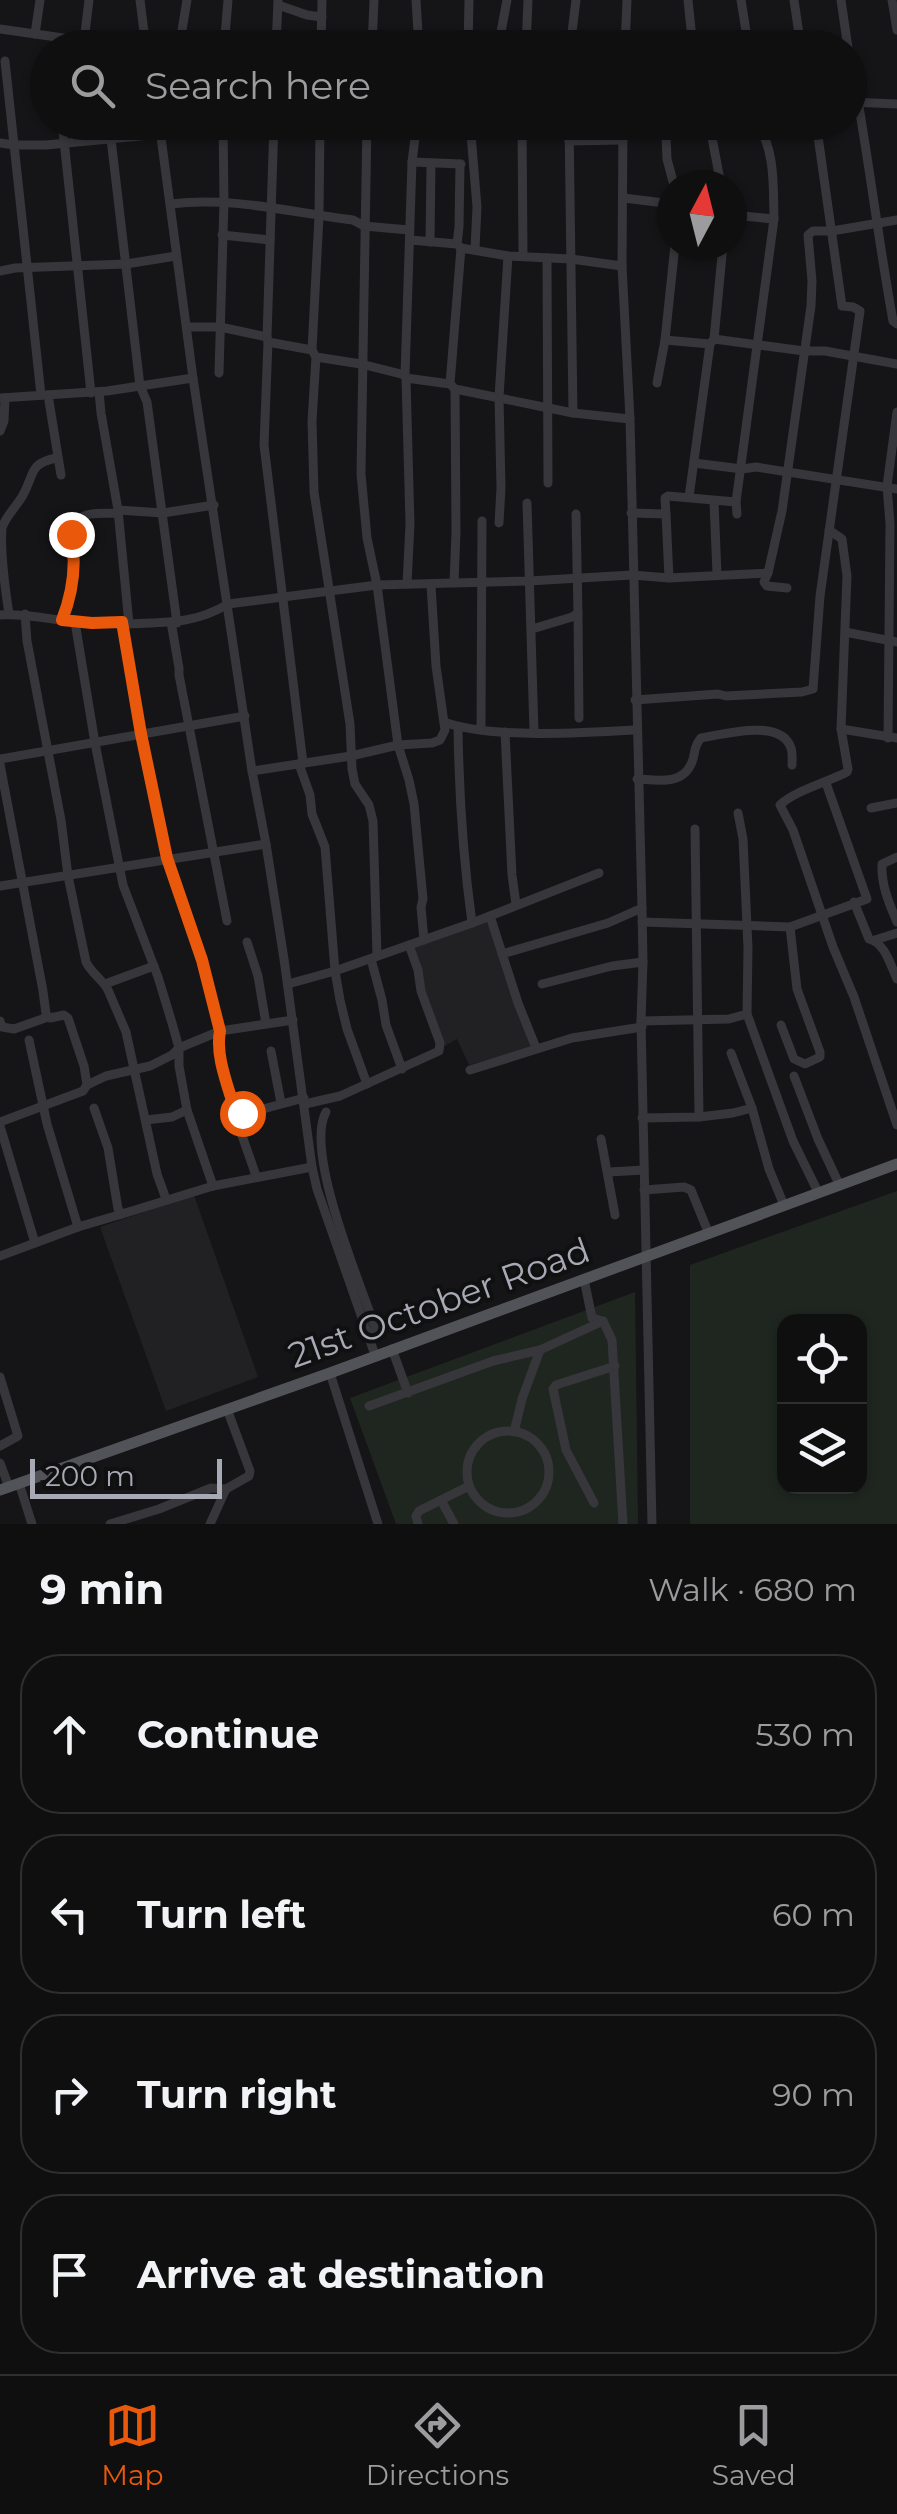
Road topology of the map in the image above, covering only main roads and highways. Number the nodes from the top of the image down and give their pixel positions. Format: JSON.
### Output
{"nodes":[{"id":1,"x":897,"y":1164,"type":"edge"},
{"id":2,"x":9,"y":1487,"type":"edge"}],
"edges":[{"from":1,"to":2,"type":"main road","name":"21st October Road"}]}
